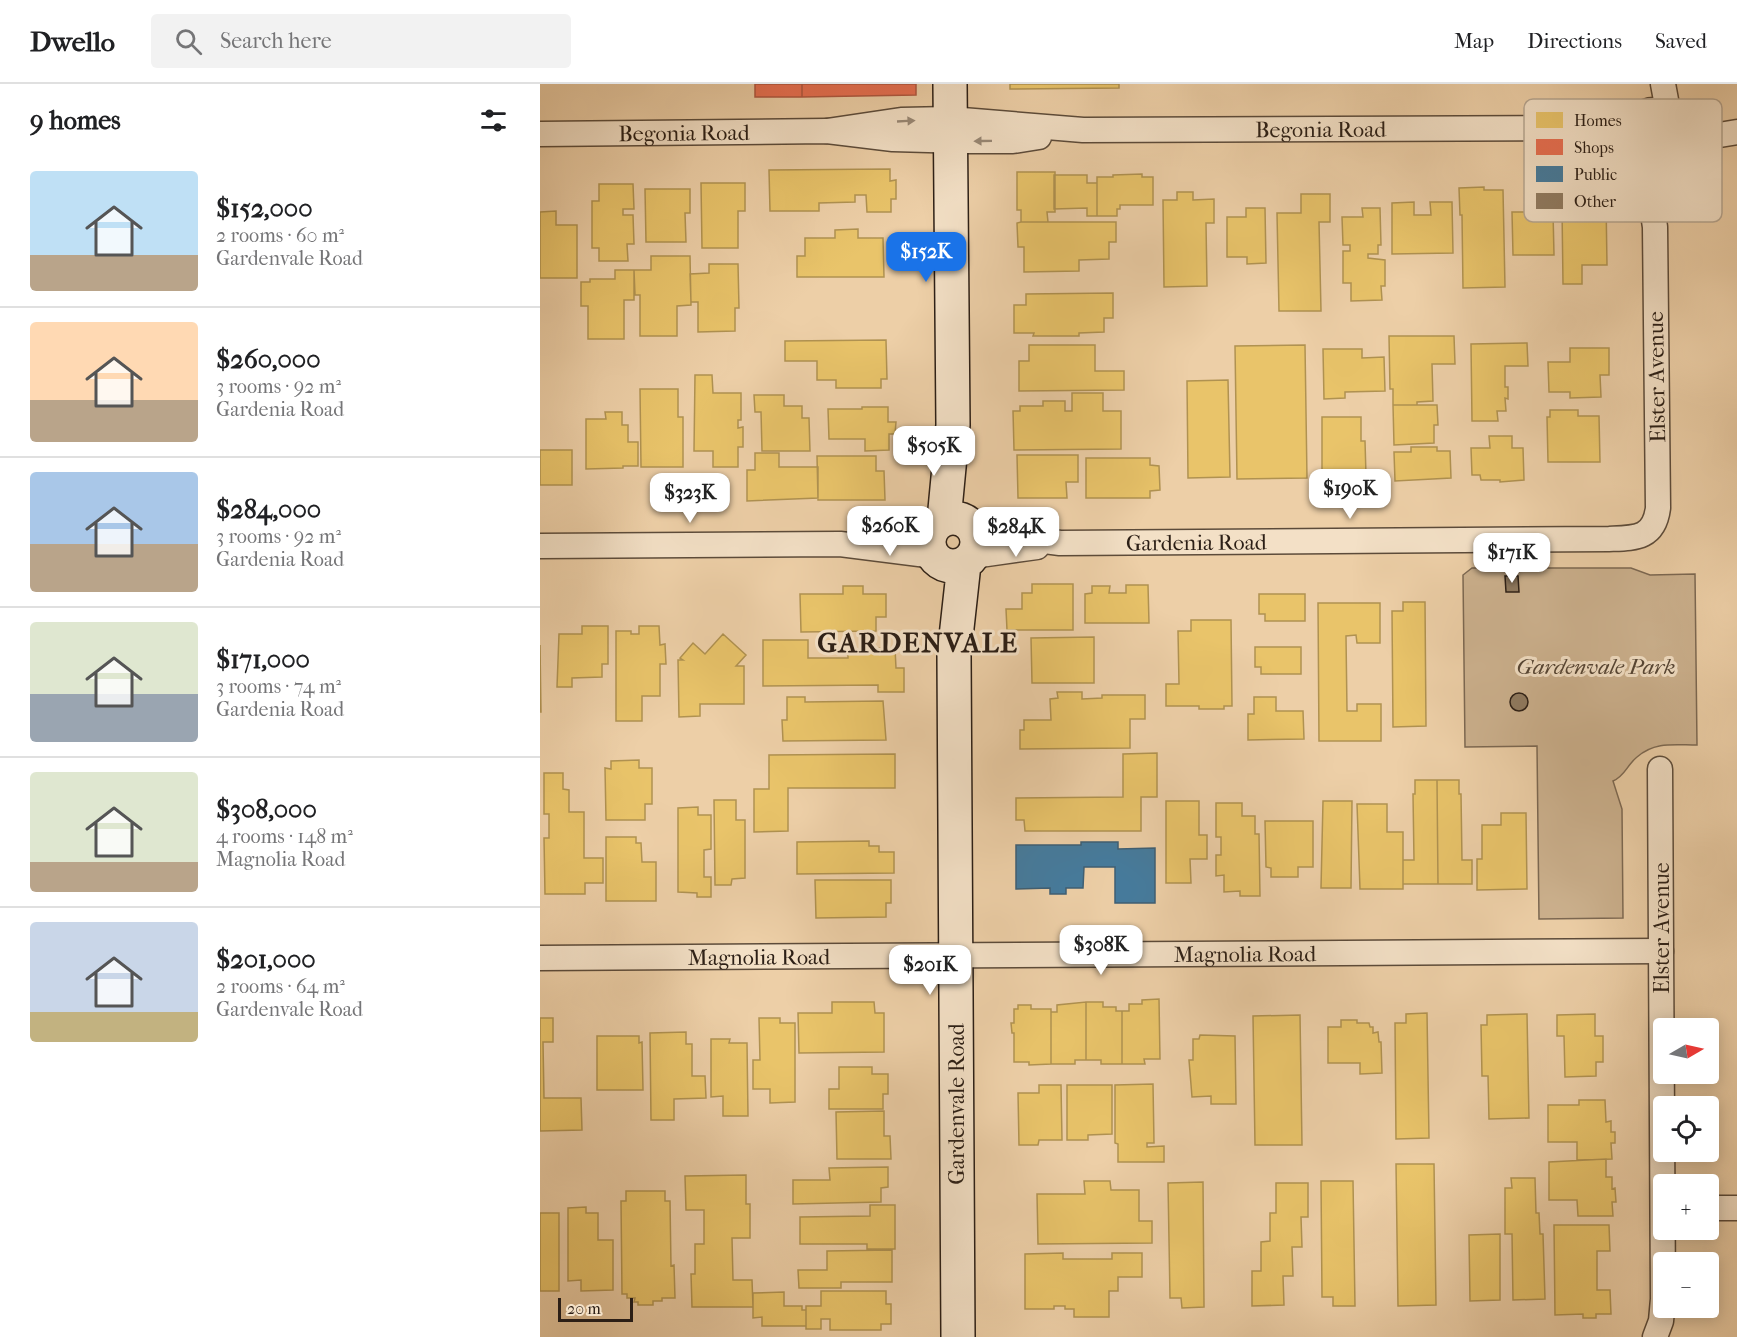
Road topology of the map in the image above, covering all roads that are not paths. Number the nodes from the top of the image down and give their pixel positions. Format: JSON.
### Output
{"nodes":[{"id":1,"x":950,"y":84,"type":"edge"},
{"id":2,"x":1647,"y":84,"type":"edge"},
{"id":3,"x":1663,"y":84,"type":"edge"},
{"id":4,"x":1644,"y":99,"type":"edge"},
{"id":5,"x":1665,"y":99,"type":"edge"},
{"id":6,"x":1524,"y":128,"type":"edge"},
{"id":7,"x":950,"y":130,"type":"junction"},
{"id":8,"x":540,"y":134,"type":"edge"},
{"id":9,"x":1654,"y":222,"type":"edge"},
{"id":10,"x":1656,"y":222,"type":"edge"},
{"id":11,"x":1655,"y":227,"type":"junction"},
{"id":12,"x":1652,"y":526,"type":"joint"},
{"id":13,"x":954,"y":543,"type":"junction"},
{"id":14,"x":540,"y":546,"type":"edge"},
{"id":15,"x":1660,"y":770,"type":"dead end"},
{"id":16,"x":1661,"y":951,"type":"junction"},
{"id":17,"x":955,"y":956,"type":"junction"},
{"id":18,"x":540,"y":958,"type":"edge"},
{"id":19,"x":1663,"y":1174,"type":"edge"},
{"id":20,"x":1719,"y":1208,"type":"edge"},
{"id":21,"x":1737,"y":1208,"type":"edge"},
{"id":22,"x":1663,"y":1240,"type":"edge"},
{"id":23,"x":958,"y":1337,"type":"edge"},
{"id":24,"x":1655,"y":1337,"type":"edge"}],
"edges":[{"from":1,"to":7,"type":"street","name":"Gardenvale Road"},
{"from":2,"to":4,"type":"street"},
{"from":3,"to":5,"type":"street","name":"Elster Avenue"},
{"from":6,"to":7,"type":"street","name":"Begonia Road"},
{"from":7,"to":8,"type":"street","name":"Begonia Road"},
{"from":7,"to":13,"type":"street","name":"Gardenvale Road"},
{"from":9,"to":11,"type":"street","name":"Elster Avenue"},
{"from":10,"to":11,"type":"street","name":"Elster Avenue"},
{"from":11,"to":12,"type":"street","name":"Elster Avenue"},
{"from":12,"to":13,"type":"street","name":"Gardenia Road"},
{"from":13,"to":14,"type":"street","name":"Gardenia Road"},
{"from":13,"to":17,"type":"street","name":"Gardenvale Road"},
{"from":15,"to":16,"type":"street","name":"Elster Avenue"},
{"from":16,"to":17,"type":"street","name":"Magnolia Road"},
{"from":16,"to":19,"type":"street","name":"Elster Avenue"},
{"from":17,"to":18,"type":"street","name":"Magnolia Road"},
{"from":17,"to":23,"type":"street","name":"Gardenvale Road"},
{"from":20,"to":21,"type":"street"},
{"from":22,"to":24,"type":"street","name":"Elster Avenue"}]}
